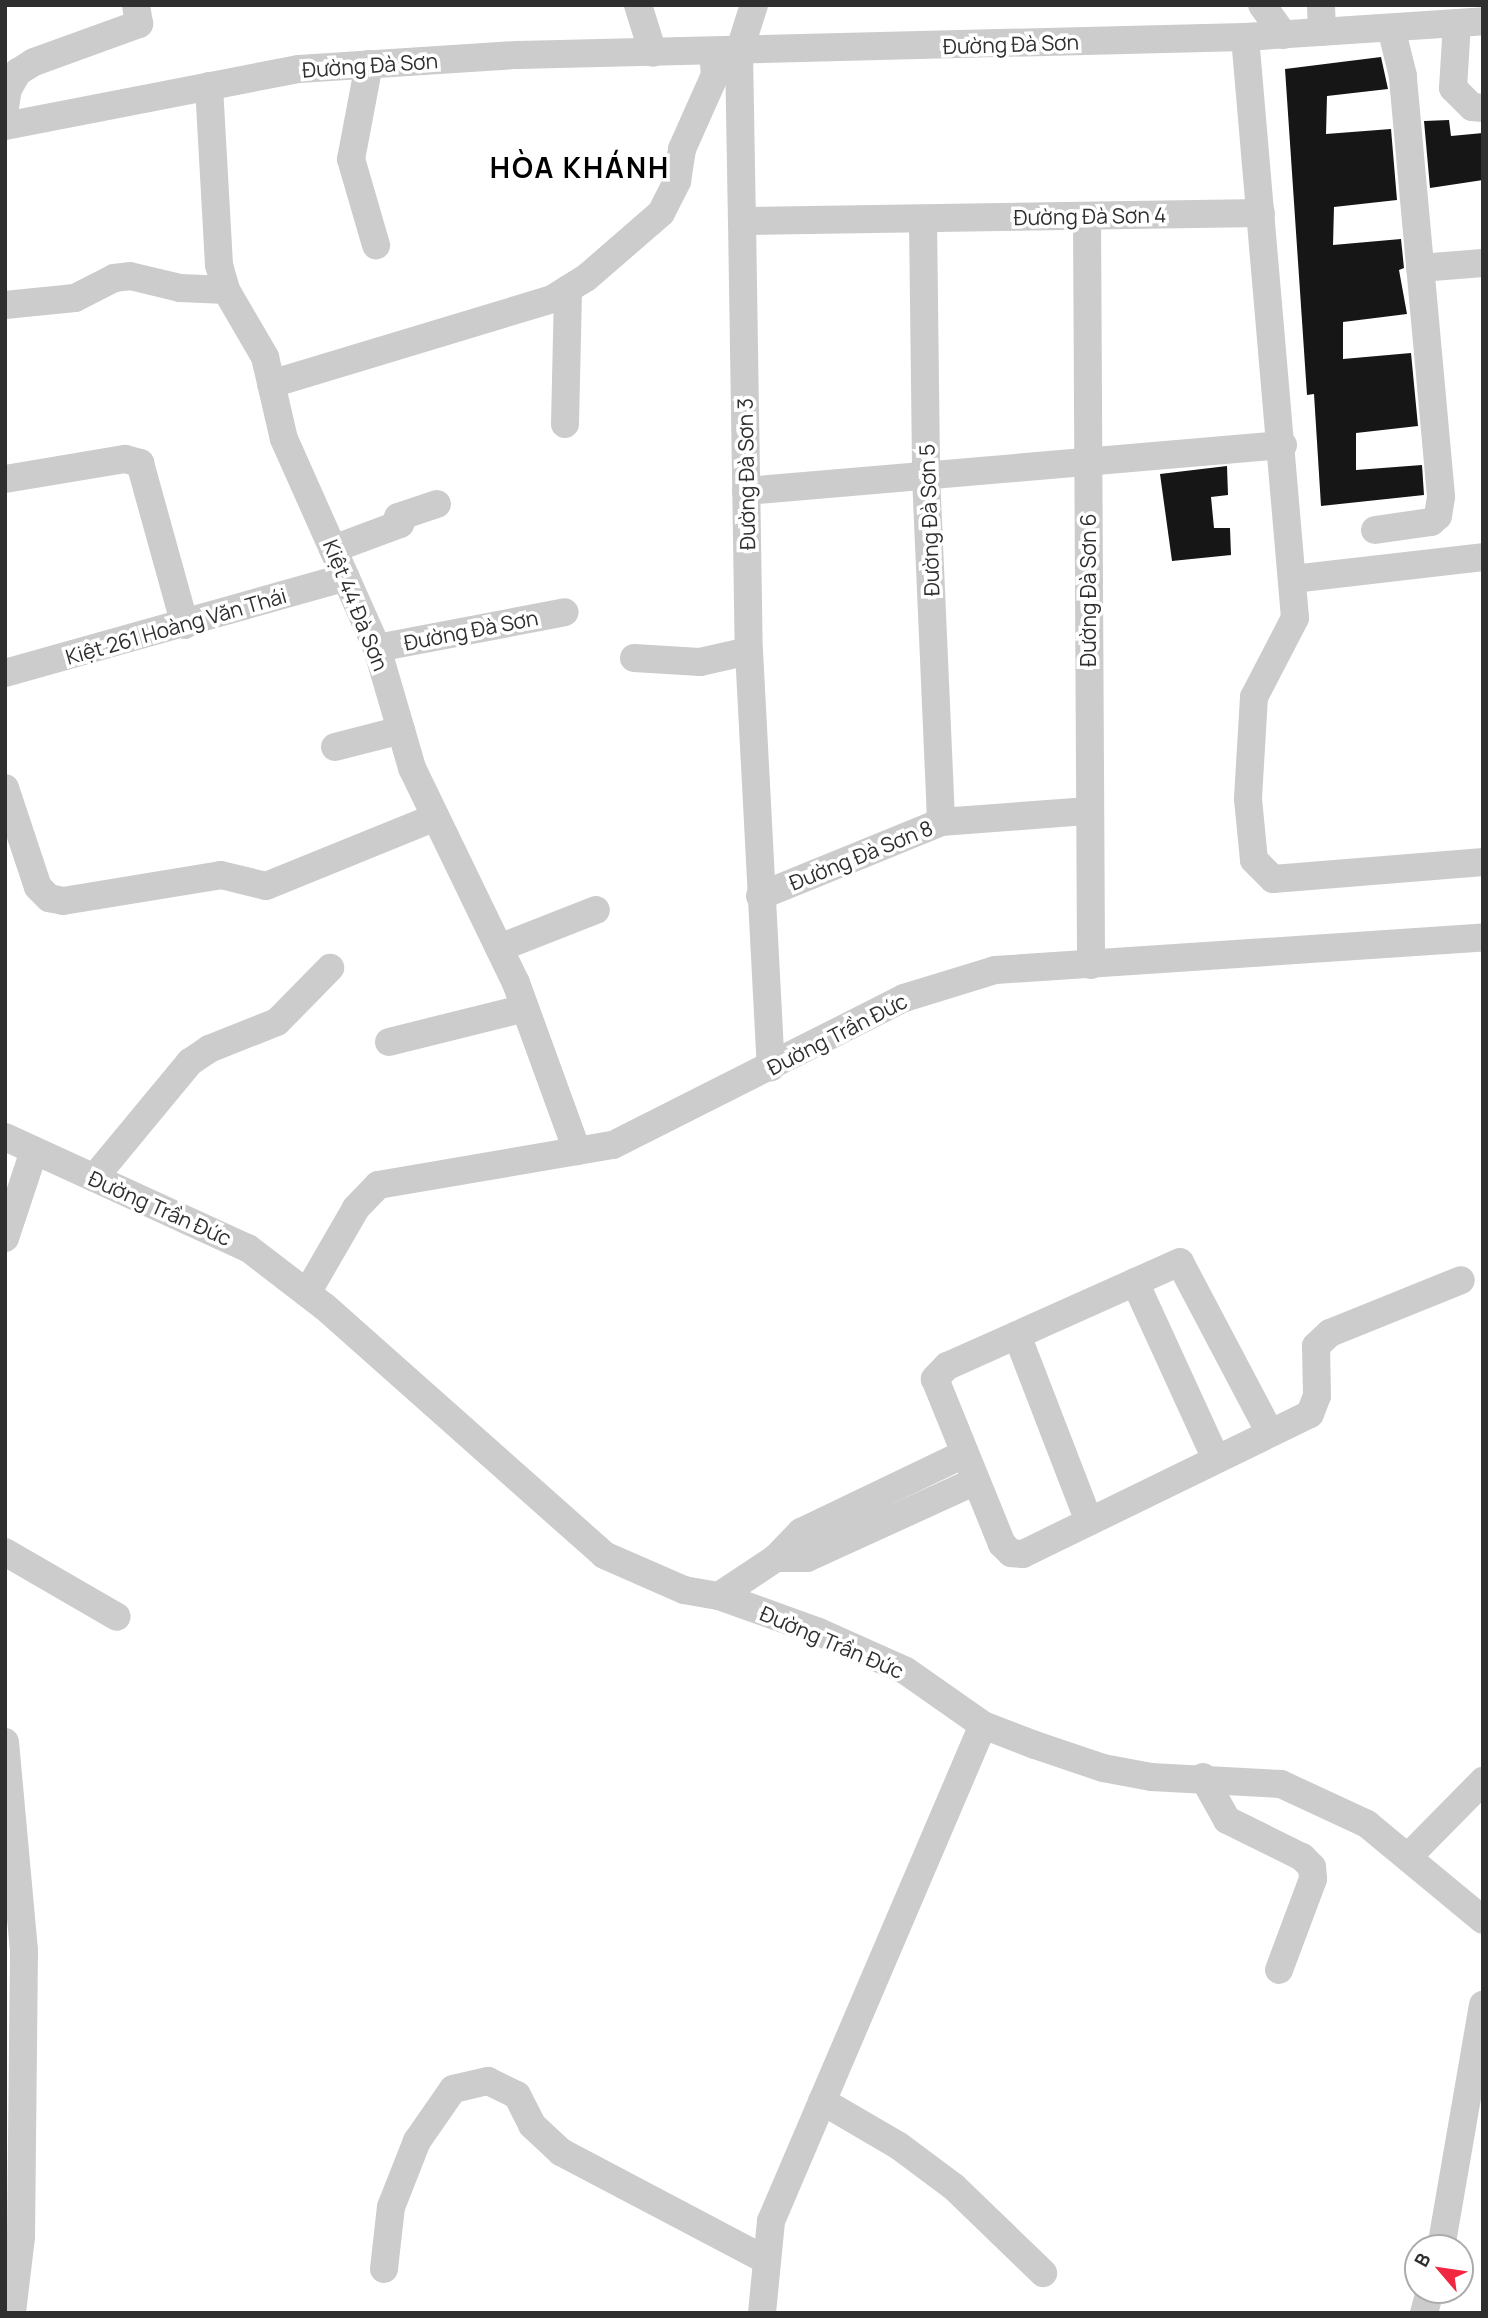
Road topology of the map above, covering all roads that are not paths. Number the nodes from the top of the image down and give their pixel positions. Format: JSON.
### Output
{"nodes":[{"id":1,"x":136,"y":5,"type":"edge"},
{"id":2,"x":638,"y":5,"type":"edge"},
{"id":3,"x":754,"y":5,"type":"edge"},
{"id":4,"x":1262,"y":5,"type":"edge"},
{"id":5,"x":1322,"y":19,"type":"edge"},
{"id":6,"x":1470,"y":22,"type":"edge"},
{"id":7,"x":1391,"y":28,"type":"junction"},
{"id":8,"x":1284,"y":35,"type":"junction"},
{"id":9,"x":1245,"y":37,"type":"junction"},
{"id":10,"x":726,"y":52,"type":"junction"},
{"id":11,"x":653,"y":53,"type":"junction"},
{"id":12,"x":369,"y":64,"type":"junction"},
{"id":13,"x":209,"y":86,"type":"junction"},
{"id":14,"x":5,"y":107,"type":"edge"},
{"id":15,"x":1483,"y":108,"type":"edge"},
{"id":16,"x":5,"y":126,"type":"edge"},
{"id":17,"x":1261,"y":213,"type":"junction"},
{"id":18,"x":1087,"y":216,"type":"junction"},
{"id":19,"x":923,"y":219,"type":"junction"},
{"id":20,"x":742,"y":222,"type":"junction"},
{"id":21,"x":376,"y":245,"type":"dead end"},
{"id":22,"x":1483,"y":263,"type":"edge"},
{"id":23,"x":1420,"y":268,"type":"junction"},
{"id":24,"x":568,"y":289,"type":"junction"},
{"id":25,"x":226,"y":290,"type":"junction"},
{"id":26,"x":5,"y":305,"type":"edge"},
{"id":27,"x":271,"y":384,"type":"junction"},
{"id":28,"x":565,"y":424,"type":"dead end"},
{"id":29,"x":1283,"y":445,"type":"junction"},
{"id":30,"x":1088,"y":462,"type":"junction"},
{"id":31,"x":926,"y":475,"type":"junction"},
{"id":32,"x":5,"y":479,"type":"edge"},
{"id":33,"x":746,"y":491,"type":"junction"},
{"id":34,"x":437,"y":504,"type":"dead end"},
{"id":35,"x":1375,"y":530,"type":"dead end"},
{"id":36,"x":333,"y":548,"type":"junction"},
{"id":37,"x":1483,"y":557,"type":"edge"},
{"id":38,"x":346,"y":578,"type":"junction"},
{"id":39,"x":1293,"y":579,"type":"junction"},
{"id":40,"x":565,"y":612,"type":"dead end"},
{"id":41,"x":185,"y":625,"type":"junction"},
{"id":42,"x":377,"y":648,"type":"junction"},
{"id":43,"x":749,"y":650,"type":"junction"},
{"id":44,"x":634,"y":658,"type":"dead end"},
{"id":45,"x":5,"y":673,"type":"edge"},
{"id":46,"x":401,"y":730,"type":"junction"},
{"id":47,"x":335,"y":747,"type":"dead end"},
{"id":48,"x":5,"y":788,"type":"edge"},
{"id":49,"x":1089,"y":811,"type":"junction"},
{"id":50,"x":436,"y":817,"type":"junction"},
{"id":51,"x":941,"y":822,"type":"junction"},
{"id":52,"x":1483,"y":862,"type":"edge"},
{"id":53,"x":760,"y":896,"type":"junction"},
{"id":54,"x":596,"y":910,"type":"dead end"},
{"id":55,"x":1483,"y":938,"type":"edge"},
{"id":56,"x":499,"y":948,"type":"junction"},
{"id":57,"x":1091,"y":965,"type":"junction"},
{"id":58,"x":330,"y":968,"type":"dead end"},
{"id":59,"x":525,"y":1008,"type":"junction"},
{"id":60,"x":389,"y":1042,"type":"dead end"},
{"id":61,"x":771,"y":1067,"type":"junction"},
{"id":62,"x":5,"y":1137,"type":"edge"},
{"id":63,"x":34,"y":1151,"type":"junction"},
{"id":64,"x":577,"y":1151,"type":"junction"},
{"id":65,"x":94,"y":1178,"type":"junction"},
{"id":66,"x":5,"y":1238,"type":"edge"},
{"id":67,"x":1461,"y":1280,"type":"dead end"},
{"id":68,"x":1135,"y":1282,"type":"junction"},
{"id":69,"x":307,"y":1293,"type":"junction"},
{"id":70,"x":1017,"y":1335,"type":"junction"},
{"id":71,"x":1270,"y":1433,"type":"junction"},
{"id":72,"x":964,"y":1454,"type":"junction"},
{"id":73,"x":1216,"y":1459,"type":"junction"},
{"id":74,"x":974,"y":1482,"type":"junction"},
{"id":75,"x":1089,"y":1522,"type":"junction"},
{"id":76,"x":5,"y":1552,"type":"edge"},
{"id":77,"x":776,"y":1558,"type":"junction"},
{"id":78,"x":719,"y":1596,"type":"junction"},
{"id":79,"x":117,"y":1618,"type":"dead end"},
{"id":80,"x":983,"y":1725,"type":"junction"},
{"id":81,"x":5,"y":1742,"type":"edge"},
{"id":82,"x":1203,"y":1777,"type":"junction"},
{"id":83,"x":1483,"y":1781,"type":"edge"},
{"id":84,"x":1408,"y":1857,"type":"junction"},
{"id":85,"x":1483,"y":1920,"type":"edge"},
{"id":86,"x":1279,"y":1970,"type":"dead end"},
{"id":87,"x":1483,"y":2005,"type":"edge"},
{"id":88,"x":822,"y":2101,"type":"junction"},
{"id":89,"x":15,"y":2108,"type":"edge"},
{"id":90,"x":1443,"y":2234,"type":"edge"},
{"id":91,"x":766,"y":2260,"type":"junction"},
{"id":92,"x":384,"y":2269,"type":"dead end"},
{"id":93,"x":1043,"y":2273,"type":"dead end"},
{"id":94,"x":758,"y":2310,"type":"edge"},
{"id":95,"x":12,"y":2313,"type":"edge"}],
"edges":[{"from":1,"to":14,"type":"street"},
{"from":2,"to":11,"type":"street"},
{"from":3,"to":10,"type":"street"},
{"from":4,"to":8,"type":"street"},
{"from":5,"to":7,"type":"street","name":"Đường Đà Sơn"},
{"from":5,"to":8,"type":"street","name":"Đường Đà Sơn"},
{"from":6,"to":7,"type":"street","name":"Đường Đà Sơn"},
{"from":6,"to":15,"type":"street"},
{"from":7,"to":23,"type":"street"},
{"from":8,"to":9,"type":"street","name":"Đường Đà Sơn"},
{"from":9,"to":10,"type":"street","name":"Đường Đà Sơn"},
{"from":9,"to":17,"type":"street"},
{"from":10,"to":11,"type":"street","name":"Đường Đà Sơn"},
{"from":10,"to":20,"type":"street","name":"Đường Đà Sơn 3"},
{"from":10,"to":24,"type":"street"},
{"from":11,"to":12,"type":"street","name":"Đường Đà Sơn"},
{"from":12,"to":13,"type":"street","name":"Đường Đà Sơn"},
{"from":12,"to":21,"type":"street"},
{"from":13,"to":16,"type":"street","name":"Đường Đà Sơn"},
{"from":13,"to":25,"type":"street","name":"Kiệt 44 Đà Sơn"},
{"from":17,"to":18,"type":"street","name":"Đường Đà Sơn 4"},
{"from":17,"to":29,"type":"street"},
{"from":18,"to":19,"type":"street","name":"Đường Đà Sơn 4"},
{"from":18,"to":30,"type":"street","name":"Đường Đà Sơn 6"},
{"from":19,"to":20,"type":"street","name":"Đường Đà Sơn 4"},
{"from":19,"to":31,"type":"street","name":"Đường Đà Sơn 5"},
{"from":20,"to":33,"type":"street","name":"Đường Đà Sơn 3"},
{"from":22,"to":23,"type":"street"},
{"from":23,"to":35,"type":"street"},
{"from":24,"to":27,"type":"street"},
{"from":24,"to":28,"type":"street"},
{"from":25,"to":26,"type":"street"},
{"from":25,"to":27,"type":"street","name":"Kiệt 44 Đà Sơn"},
{"from":27,"to":36,"type":"street","name":"Kiệt 44 Đà Sơn"},
{"from":29,"to":30,"type":"street"},
{"from":29,"to":39,"type":"street"},
{"from":30,"to":31,"type":"street"},
{"from":30,"to":49,"type":"street","name":"Đường Đà Sơn 6"},
{"from":31,"to":33,"type":"street"},
{"from":31,"to":51,"type":"street","name":"Đường Đà Sơn 5"},
{"from":32,"to":41,"type":"street"},
{"from":33,"to":43,"type":"street","name":"Đường Đà Sơn 3"},
{"from":34,"to":36,"type":"street"},
{"from":36,"to":38,"type":"street","name":"Kiệt 44 Đà Sơn"},
{"from":37,"to":39,"type":"street"},
{"from":38,"to":41,"type":"street","name":"Kiệt 261 Hoàng Văn Thái"},
{"from":38,"to":42,"type":"street","name":"Kiệt 44 Đà Sơn"},
{"from":39,"to":52,"type":"street"},
{"from":40,"to":42,"type":"street","name":"Đường Đà Sơn"},
{"from":41,"to":45,"type":"street","name":"Kiệt 261 Hoàng Văn Thái"},
{"from":42,"to":46,"type":"street","name":"Kiệt 44 Đà Sơn"},
{"from":43,"to":44,"type":"street"},
{"from":43,"to":53,"type":"street","name":"Đường Đà Sơn 3"},
{"from":46,"to":47,"type":"street"},
{"from":46,"to":50,"type":"street","name":"Kiệt 44 Đà Sơn"},
{"from":48,"to":50,"type":"street"},
{"from":49,"to":51,"type":"street","name":"Đường Đà Sơn 8"},
{"from":49,"to":57,"type":"street","name":"Đường Đà Sơn 6"},
{"from":50,"to":56,"type":"street","name":"Kiệt 44 Đà Sơn"},
{"from":51,"to":53,"type":"street","name":"Đường Đà Sơn 8"},
{"from":53,"to":61,"type":"street","name":"Đường Đà Sơn 3"},
{"from":54,"to":56,"type":"street"},
{"from":55,"to":57,"type":"street","name":"Đường Trần Đức"},
{"from":56,"to":59,"type":"street","name":"Kiệt 44 Đà Sơn"},
{"from":57,"to":61,"type":"street","name":"Đường Trần Đức"},
{"from":58,"to":65,"type":"street"},
{"from":59,"to":60,"type":"street"},
{"from":59,"to":64,"type":"street","name":"Kiệt 44 Đà Sơn"},
{"from":61,"to":64,"type":"street","name":"Đường Trần Đức"},
{"from":62,"to":63,"type":"street","name":"Đường Trần Đức"},
{"from":63,"to":65,"type":"street","name":"Đường Trần Đức"},
{"from":63,"to":66,"type":"street"},
{"from":64,"to":69,"type":"street","name":"Đường Trần Đức"},
{"from":65,"to":69,"type":"street","name":"Đường Trần Đức"},
{"from":67,"to":71,"type":"street"},
{"from":68,"to":70,"type":"street"},
{"from":68,"to":71,"type":"street"},
{"from":68,"to":73,"type":"street"},
{"from":69,"to":78,"type":"street","name":"Đường Trần Đức"},
{"from":70,"to":72,"type":"street"},
{"from":70,"to":75,"type":"street"},
{"from":71,"to":73,"type":"street"},
{"from":72,"to":74,"type":"street"},
{"from":72,"to":77,"type":"street"},
{"from":73,"to":75,"type":"street"},
{"from":74,"to":75,"type":"street"},
{"from":74,"to":77,"type":"street"},
{"from":76,"to":79,"type":"street"},
{"from":77,"to":78,"type":"street"},
{"from":78,"to":80,"type":"street","name":"Đường Trần Đức"},
{"from":80,"to":82,"type":"street","name":"Đường Trần Đức"},
{"from":80,"to":88,"type":"street"},
{"from":81,"to":89,"type":"street"},
{"from":82,"to":84,"type":"street","name":"Đường Trần Đức"},
{"from":82,"to":86,"type":"street"},
{"from":83,"to":84,"type":"street"},
{"from":84,"to":85,"type":"street","name":"Đường Trần Đức"},
{"from":87,"to":90,"type":"street"},
{"from":88,"to":91,"type":"street"},
{"from":88,"to":93,"type":"street"},
{"from":89,"to":95,"type":"street"},
{"from":91,"to":92,"type":"street"},
{"from":91,"to":94,"type":"street"}]}
